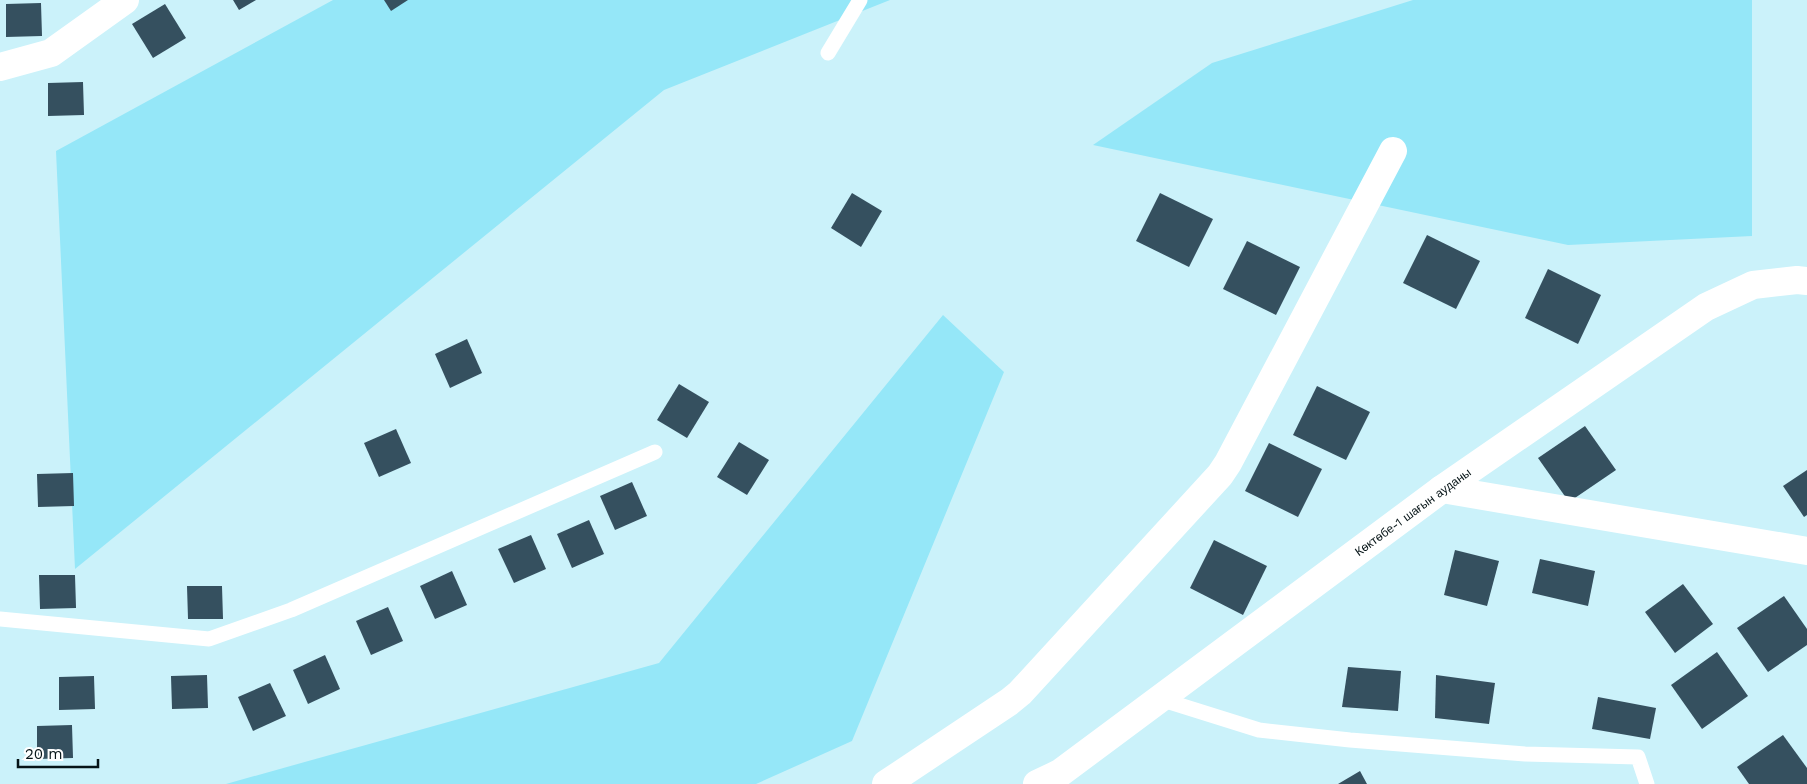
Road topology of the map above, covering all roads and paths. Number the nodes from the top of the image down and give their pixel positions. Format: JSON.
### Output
{"nodes":[{"id":1,"x":125,"y":0,"type":"edge"},
{"id":2,"x":860,"y":0,"type":"edge"},
{"id":3,"x":828,"y":53,"type":"dead end"},
{"id":4,"x":0,"y":67,"type":"edge"},
{"id":5,"x":1393,"y":151,"type":"dead end"},
{"id":6,"x":1807,"y":281,"type":"edge"},
{"id":7,"x":655,"y":452,"type":"dead end"},
{"id":8,"x":1442,"y":490,"type":"junction"},
{"id":9,"x":1807,"y":551,"type":"edge"},
{"id":10,"x":0,"y":619,"type":"edge"},
{"id":11,"x":1160,"y":699,"type":"junction"},
{"id":12,"x":886,"y":784,"type":"edge"},
{"id":13,"x":1037,"y":784,"type":"edge"},
{"id":14,"x":1647,"y":784,"type":"edge"}],
"edges":[{"from":1,"to":4,"type":"street"},
{"from":2,"to":3,"type":"lane"},
{"from":5,"to":12,"type":"street"},
{"from":6,"to":8,"type":"street","name":"Көктөбе-1 шағын ауданы"},
{"from":7,"to":10,"type":"lane"},
{"from":8,"to":9,"type":"street"},
{"from":8,"to":11,"type":"street","name":"Көктөбе-1 шағын ауданы"},
{"from":11,"to":13,"type":"street","name":"Көктөбе-1 шағын ауданы"},
{"from":11,"to":14,"type":"lane"}]}
